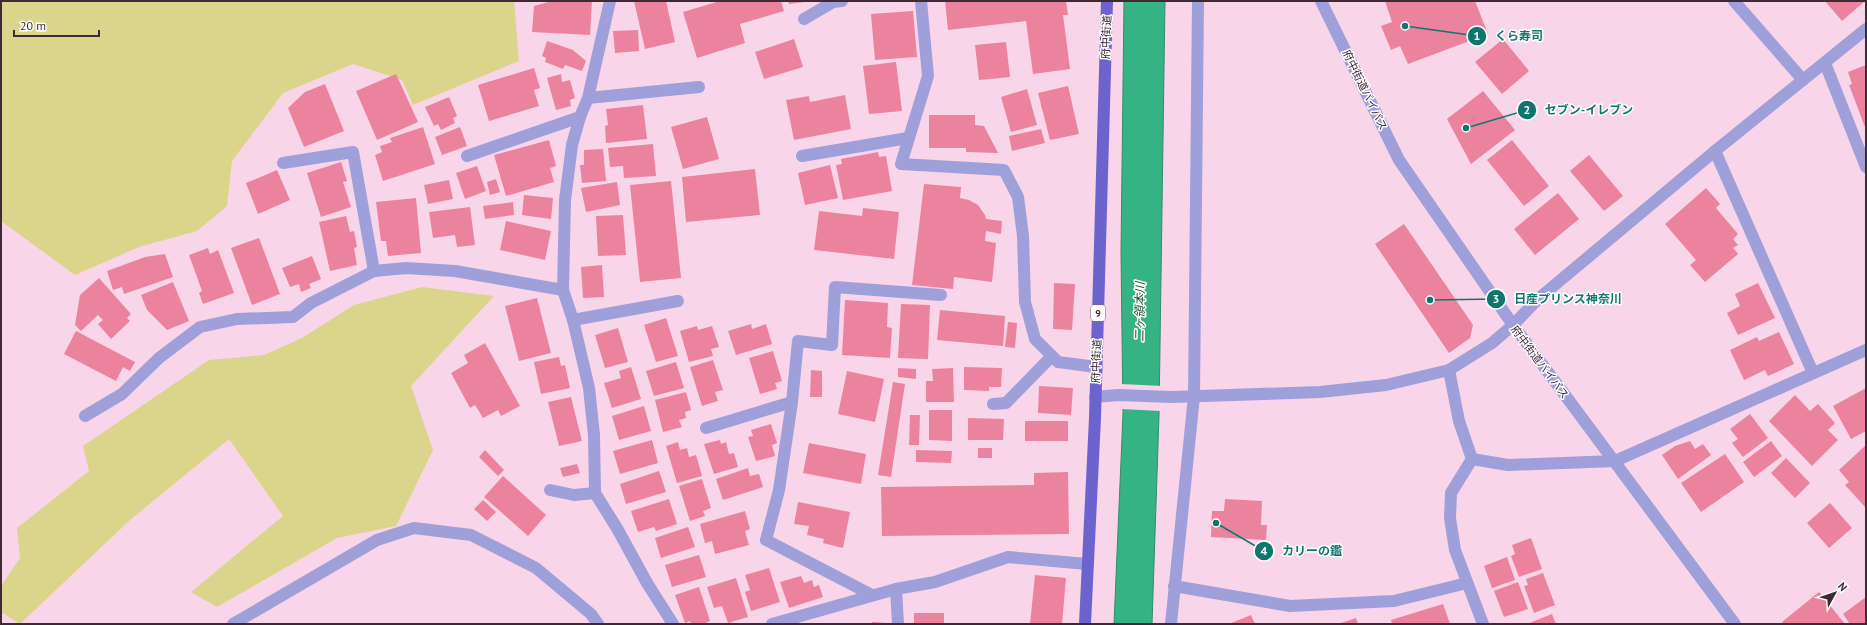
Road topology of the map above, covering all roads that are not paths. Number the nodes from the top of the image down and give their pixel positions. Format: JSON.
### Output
{"nodes":[{"id":1,"x":610,"y":1,"type":"edge"},
{"id":2,"x":842,"y":1,"type":"edge"},
{"id":3,"x":921,"y":1,"type":"edge"},
{"id":4,"x":1107,"y":1,"type":"edge"},
{"id":5,"x":1198,"y":1,"type":"edge"},
{"id":6,"x":1321,"y":1,"type":"edge"},
{"id":7,"x":1734,"y":1,"type":"edge"},
{"id":8,"x":804,"y":19,"type":"dead end"},
{"id":9,"x":1866,"y":29,"type":"edge"},
{"id":10,"x":1825,"y":63,"type":"junction"},
{"id":11,"x":1803,"y":80,"type":"junction"},
{"id":12,"x":699,"y":87,"type":"dead end"},
{"id":13,"x":588,"y":98,"type":"junction"},
{"id":14,"x":580,"y":117,"type":"junction"},
{"id":15,"x":908,"y":138,"type":"junction"},
{"id":16,"x":1715,"y":151,"type":"junction"},
{"id":17,"x":467,"y":156,"type":"dead end"},
{"id":18,"x":802,"y":156,"type":"dead end"},
{"id":19,"x":283,"y":163,"type":"dead end"},
{"id":20,"x":1866,"y":168,"type":"edge"},
{"id":21,"x":374,"y":271,"type":"junction"},
{"id":22,"x":563,"y":290,"type":"junction"},
{"id":23,"x":941,"y":295,"type":"dead end"},
{"id":24,"x":678,"y":301,"type":"dead end"},
{"id":25,"x":573,"y":320,"type":"junction"},
{"id":26,"x":1513,"y":325,"type":"junction"},
{"id":27,"x":1866,"y":350,"type":"edge"},
{"id":28,"x":1052,"y":356,"type":"junction"},
{"id":29,"x":1096,"y":367,"type":"junction"},
{"id":30,"x":1449,"y":370,"type":"junction"},
{"id":31,"x":1813,"y":373,"type":"junction"},
{"id":32,"x":1194,"y":396,"type":"junction"},
{"id":33,"x":1095,"y":397,"type":"junction"},
{"id":34,"x":792,"y":402,"type":"junction"},
{"id":35,"x":993,"y":404,"type":"dead end"},
{"id":36,"x":85,"y":416,"type":"dead end"},
{"id":37,"x":706,"y":428,"type":"dead end"},
{"id":38,"x":1472,"y":459,"type":"junction"},
{"id":39,"x":1615,"y":461,"type":"junction"},
{"id":40,"x":550,"y":490,"type":"dead end"},
{"id":41,"x":595,"y":494,"type":"junction"},
{"id":42,"x":1087,"y":564,"type":"junction"},
{"id":43,"x":1467,"y":583,"type":"junction"},
{"id":44,"x":1174,"y":586,"type":"junction"},
{"id":45,"x":896,"y":589,"type":"junction"},
{"id":46,"x":872,"y":595,"type":"junction"},
{"id":47,"x":233,"y":624,"type":"edge"},
{"id":48,"x":598,"y":624,"type":"edge"},
{"id":49,"x":673,"y":624,"type":"edge"},
{"id":50,"x":772,"y":624,"type":"edge"},
{"id":51,"x":898,"y":624,"type":"edge"},
{"id":52,"x":1085,"y":624,"type":"edge"},
{"id":53,"x":1171,"y":624,"type":"edge"},
{"id":54,"x":1483,"y":624,"type":"edge"},
{"id":55,"x":1735,"y":624,"type":"edge"}],
"edges":[{"from":1,"to":13,"type":"street"},
{"from":2,"to":8,"type":"street"},
{"from":3,"to":15,"type":"street"},
{"from":4,"to":29,"type":"main road","name":"府中街道","number":"9"},
{"from":5,"to":32,"type":"street"},
{"from":6,"to":26,"type":"street","name":"府中街道バイパス"},
{"from":7,"to":11,"type":"street"},
{"from":9,"to":10,"type":"street"},
{"from":10,"to":11,"type":"street"},
{"from":10,"to":20,"type":"street"},
{"from":11,"to":16,"type":"street"},
{"from":12,"to":13,"type":"street"},
{"from":13,"to":14,"type":"street"},
{"from":14,"to":17,"type":"street"},
{"from":14,"to":22,"type":"street"},
{"from":15,"to":18,"type":"street"},
{"from":15,"to":28,"type":"street"},
{"from":16,"to":26,"type":"street"},
{"from":16,"to":31,"type":"street"},
{"from":19,"to":21,"type":"street"},
{"from":21,"to":22,"type":"street"},
{"from":21,"to":36,"type":"street"},
{"from":22,"to":25,"type":"street"},
{"from":23,"to":34,"type":"street"},
{"from":24,"to":25,"type":"street"},
{"from":25,"to":41,"type":"street"},
{"from":26,"to":30,"type":"street"},
{"from":26,"to":39,"type":"street","name":"府中街道バイパス"},
{"from":27,"to":31,"type":"street"},
{"from":28,"to":29,"type":"street"},
{"from":28,"to":35,"type":"street"},
{"from":29,"to":33,"type":"main road","name":"府中街道","number":"9"},
{"from":30,"to":32,"type":"street"},
{"from":30,"to":38,"type":"street"},
{"from":31,"to":39,"type":"street"},
{"from":32,"to":33,"type":"street"},
{"from":32,"to":44,"type":"street"},
{"from":33,"to":42,"type":"main road","name":"府中街道","number":"9"},
{"from":34,"to":37,"type":"street"},
{"from":34,"to":46,"type":"street"},
{"from":38,"to":39,"type":"street"},
{"from":38,"to":43,"type":"street"},
{"from":39,"to":55,"type":"street","name":"府中街道バイパス"},
{"from":40,"to":41,"type":"street"},
{"from":41,"to":49,"type":"street"},
{"from":42,"to":45,"type":"street"},
{"from":42,"to":52,"type":"main road","name":"府中街道","number":"9"},
{"from":43,"to":44,"type":"street"},
{"from":43,"to":54,"type":"street"},
{"from":44,"to":53,"type":"street"},
{"from":45,"to":46,"type":"street"},
{"from":45,"to":51,"type":"street"},
{"from":46,"to":50,"type":"street"},
{"from":47,"to":48,"type":"street"}]}
